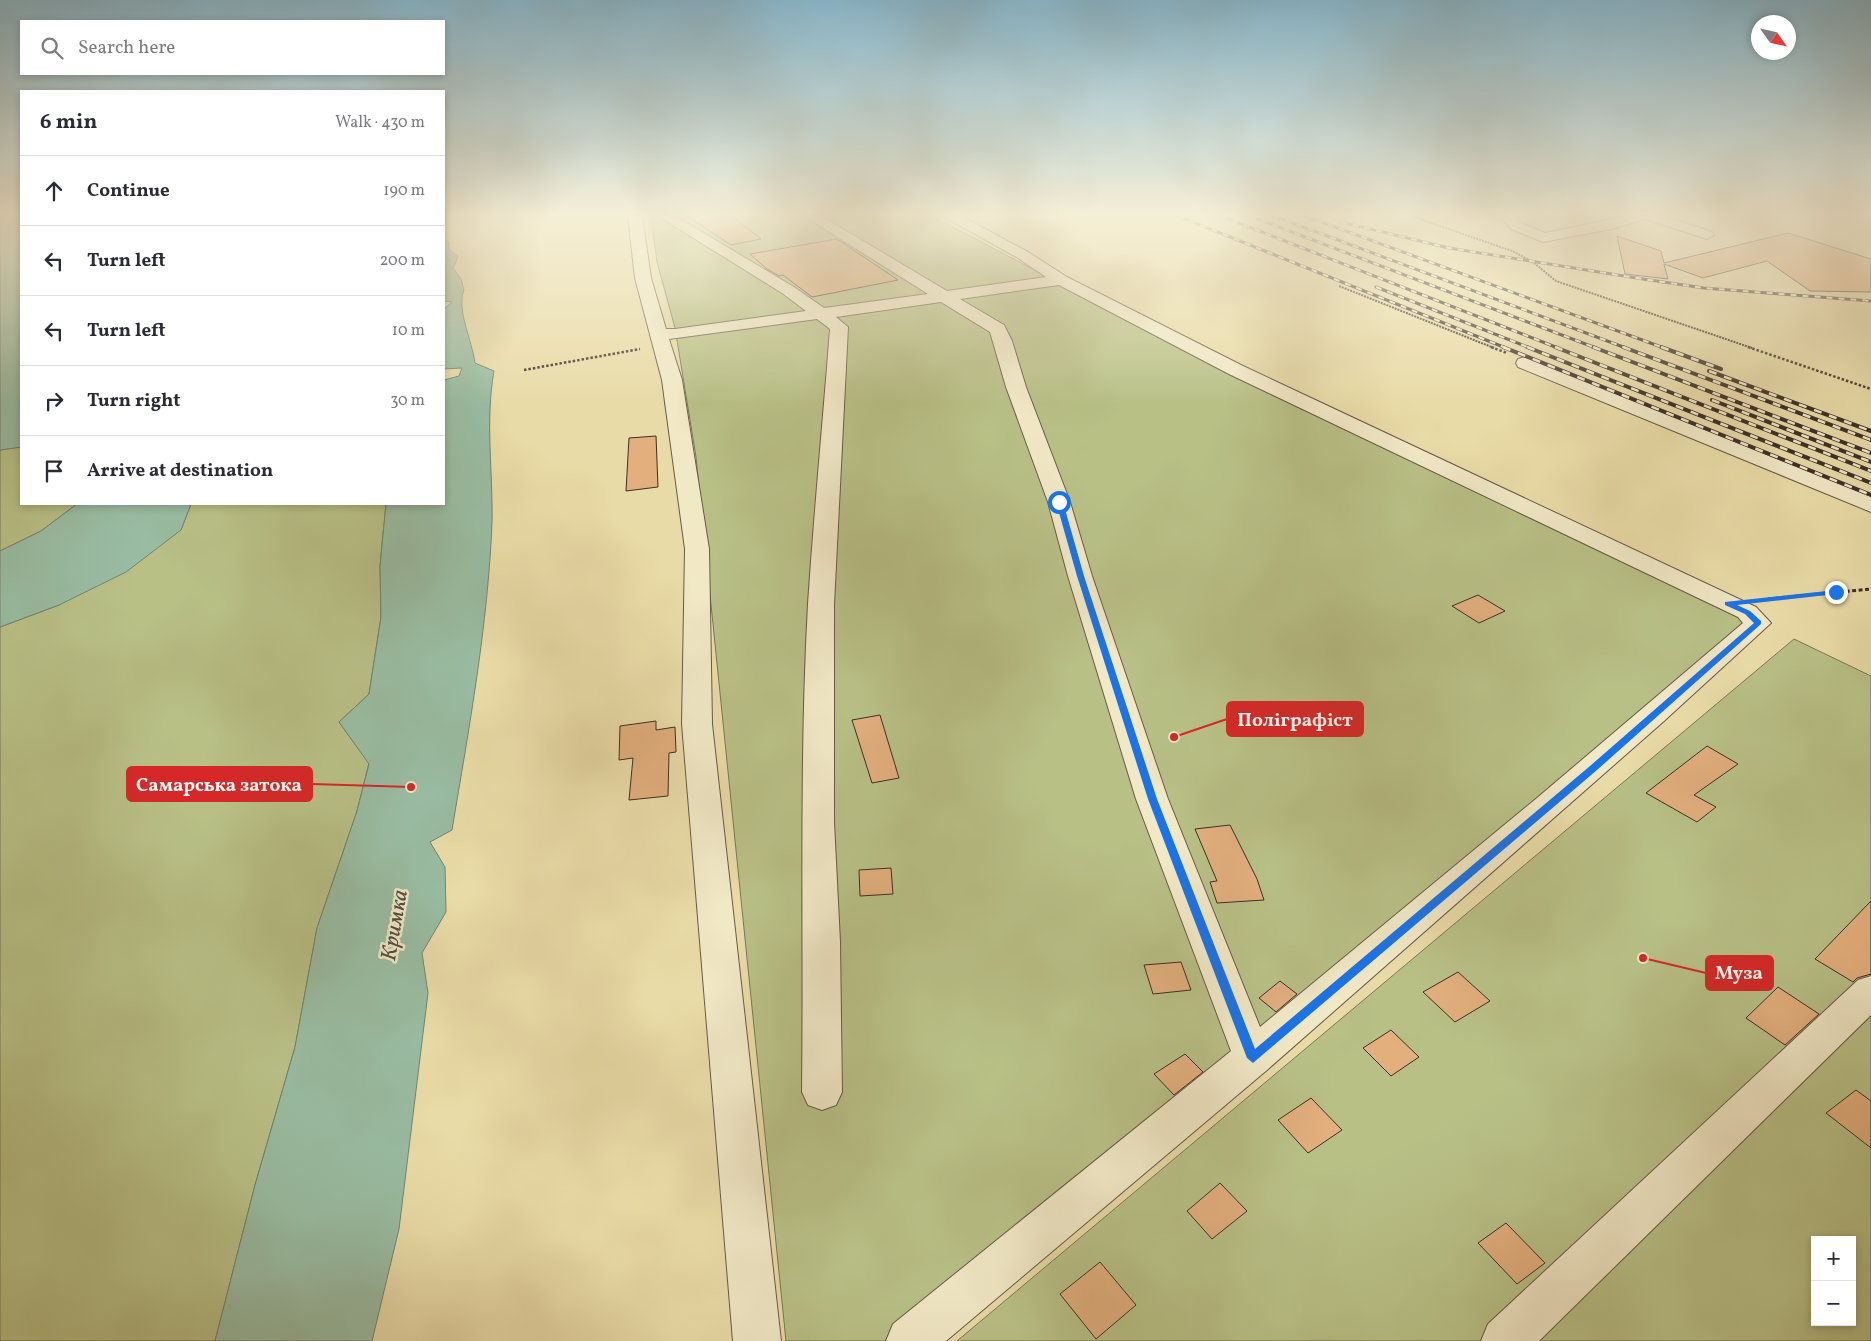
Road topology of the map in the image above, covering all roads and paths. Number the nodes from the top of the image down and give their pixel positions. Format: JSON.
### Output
{"nodes":[{"id":1,"x":643,"y":279,"type":"edge"},
{"id":2,"x":769,"y":279,"type":"edge"},
{"id":3,"x":916,"y":279,"type":"edge"},
{"id":4,"x":1553,"y":279,"type":"edge"},
{"id":5,"x":1061,"y":280,"type":"joint"},
{"id":6,"x":1339,"y":286,"type":"dead end"},
{"id":7,"x":947,"y":297,"type":"junction"},
{"id":8,"x":822,"y":315,"type":"junction"},
{"id":9,"x":661,"y":339,"type":"junction"},
{"id":10,"x":1525,"y":363,"type":"joint"},
{"id":11,"x":524,"y":370,"type":"dead end"},
{"id":12,"x":1871,"y":389,"type":"edge"},
{"id":13,"x":1871,"y":504,"type":"edge"},
{"id":14,"x":1871,"y":588,"type":"edge"},
{"id":15,"x":1728,"y":603,"type":"junction"},
{"id":16,"x":1871,"y":991,"type":"edge"},
{"id":17,"x":1253,"y":1058,"type":"junction"},
{"id":18,"x":822,"y":1092,"type":"dead end"},
{"id":19,"x":756,"y":1341,"type":"edge"},
{"id":20,"x":910,"y":1341,"type":"edge"},
{"id":21,"x":1505,"y":1341,"type":"edge"}],
"edges":[{"from":1,"to":9,"type":"street"},
{"from":2,"to":8,"type":"street"},
{"from":3,"to":7,"type":"street"},
{"from":4,"to":12,"type":"path"},
{"from":5,"to":7,"type":"street"},
{"from":5,"to":15,"type":"street"},
{"from":6,"to":10,"type":"path"},
{"from":7,"to":8,"type":"street"},
{"from":7,"to":17,"type":"street"},
{"from":8,"to":9,"type":"street"},
{"from":8,"to":18,"type":"street"},
{"from":9,"to":11,"type":"path"},
{"from":9,"to":19,"type":"street"},
{"from":10,"to":13,"type":"street"},
{"from":14,"to":15,"type":"path"},
{"from":15,"to":17,"type":"street"},
{"from":16,"to":21,"type":"street"},
{"from":17,"to":20,"type":"street"}]}
